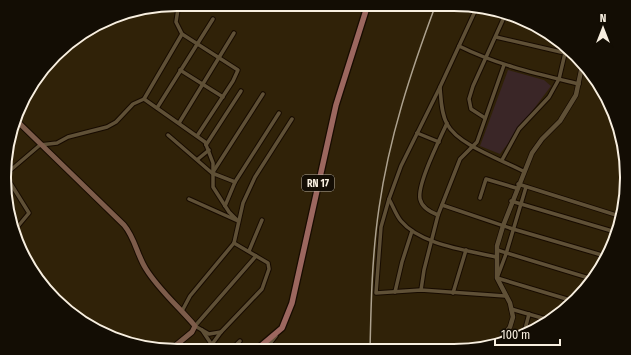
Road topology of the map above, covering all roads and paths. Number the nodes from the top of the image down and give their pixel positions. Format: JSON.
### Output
{"nodes":[{"id":1,"x":178,"y":11,"type":"edge"},
{"id":2,"x":366,"y":11,"type":"edge"},
{"id":3,"x":475,"y":12,"type":"edge"},
{"id":4,"x":213,"y":19,"type":"dead end"},
{"id":5,"x":504,"y":19,"type":"edge"},
{"id":6,"x":234,"y":33,"type":"dead end"},
{"id":7,"x":182,"y":34,"type":"junction"},
{"id":8,"x":496,"y":37,"type":"junction"},
{"id":9,"x":198,"y":43,"type":"junction"},
{"id":10,"x":459,"y":46,"type":"junction"},
{"id":11,"x":561,"y":50,"type":"edge"},
{"id":12,"x":564,"y":53,"type":"edge"},
{"id":13,"x":219,"y":57,"type":"junction"},
{"id":14,"x":484,"y":58,"type":"junction"},
{"id":15,"x":504,"y":65,"type":"junction"},
{"id":16,"x":180,"y":70,"type":"junction"},
{"id":17,"x":581,"y":71,"type":"edge"},
{"id":18,"x":558,"y":79,"type":"junction"},
{"id":19,"x":579,"y":84,"type":"junction"},
{"id":20,"x":202,"y":85,"type":"junction"},
{"id":21,"x":440,"y":87,"type":"junction"},
{"id":22,"x":240,"y":91,"type":"dead end"},
{"id":23,"x":263,"y":94,"type":"dead end"},
{"id":24,"x":223,"y":97,"type":"junction"},
{"id":25,"x":144,"y":99,"type":"junction"},
{"id":26,"x":157,"y":108,"type":"junction"},
{"id":27,"x":279,"y":113,"type":"dead end"},
{"id":28,"x":485,"y":118,"type":"junction"},
{"id":29,"x":292,"y":119,"type":"dead end"},
{"id":30,"x":179,"y":123,"type":"junction"},
{"id":31,"x":447,"y":123,"type":"junction"},
{"id":32,"x":20,"y":124,"type":"edge"},
{"id":33,"x":417,"y":132,"type":"junction"},
{"id":34,"x":168,"y":135,"type":"dead end"},
{"id":35,"x":197,"y":136,"type":"junction"},
{"id":36,"x":439,"y":142,"type":"junction"},
{"id":37,"x":40,"y":145,"type":"junction"},
{"id":38,"x":206,"y":145,"type":"junction"},
{"id":39,"x":474,"y":147,"type":"junction"},
{"id":40,"x":209,"y":150,"type":"junction"},
{"id":41,"x":198,"y":159,"type":"junction"},
{"id":42,"x":502,"y":160,"type":"junction"},
{"id":43,"x":11,"y":171,"type":"edge"},
{"id":44,"x":523,"y":171,"type":"junction"},
{"id":45,"x":212,"y":173,"type":"junction"},
{"id":46,"x":235,"y":182,"type":"junction"},
{"id":47,"x":11,"y":183,"type":"edge"},
{"id":48,"x":517,"y":186,"type":"junction"},
{"id":49,"x":526,"y":187,"type":"junction"},
{"id":50,"x":480,"y":198,"type":"dead end"},
{"id":51,"x":189,"y":199,"type":"dead end"},
{"id":52,"x":389,"y":199,"type":"junction"},
{"id":53,"x":511,"y":200,"type":"junction"},
{"id":54,"x":520,"y":202,"type":"junction"},
{"id":55,"x":442,"y":205,"type":"junction"},
{"id":56,"x":225,"y":206,"type":"junction"},
{"id":57,"x":438,"y":215,"type":"junction"},
{"id":58,"x":616,"y":215,"type":"dead end"},
{"id":59,"x":262,"y":220,"type":"dead end"},
{"id":60,"x":238,"y":221,"type":"junction"},
{"id":61,"x":19,"y":226,"type":"edge"},
{"id":62,"x":503,"y":226,"type":"junction"},
{"id":63,"x":513,"y":229,"type":"junction"},
{"id":64,"x":612,"y":231,"type":"dead end"},
{"id":65,"x":412,"y":232,"type":"junction"},
{"id":66,"x":430,"y":240,"type":"junction"},
{"id":67,"x":234,"y":243,"type":"junction"},
{"id":68,"x":466,"y":250,"type":"junction"},
{"id":69,"x":497,"y":250,"type":"junction"},
{"id":70,"x":249,"y":251,"type":"junction"},
{"id":71,"x":506,"y":254,"type":"junction"},
{"id":72,"x":601,"y":255,"type":"edge"},
{"id":73,"x":256,"y":256,"type":"junction"},
{"id":74,"x":496,"y":257,"type":"junction"},
{"id":75,"x":497,"y":278,"type":"junction"},
{"id":76,"x":586,"y":278,"type":"edge"},
{"id":77,"x":421,"y":290,"type":"junction"},
{"id":78,"x":395,"y":292,"type":"junction"},
{"id":79,"x":453,"y":293,"type":"junction"},
{"id":80,"x":505,"y":296,"type":"junction"},
{"id":81,"x":567,"y":299,"type":"edge"},
{"id":82,"x":511,"y":309,"type":"junction"},
{"id":83,"x":182,"y":311,"type":"junction"},
{"id":84,"x":529,"y":314,"type":"junction"},
{"id":85,"x":543,"y":318,"type":"edge"},
{"id":86,"x":194,"y":326,"type":"junction"},
{"id":87,"x":282,"y":328,"type":"junction"},
{"id":88,"x":525,"y":328,"type":"edge"},
{"id":89,"x":200,"y":329,"type":"junction"},
{"id":90,"x":221,"y":332,"type":"junction"},
{"id":91,"x":505,"y":333,"type":"junction"},
{"id":92,"x":509,"y":334,"type":"edge"},
{"id":93,"x":503,"y":336,"type":"edge"},
{"id":94,"x":240,"y":341,"type":"dead end"},
{"id":95,"x":177,"y":344,"type":"edge"},
{"id":96,"x":211,"y":344,"type":"edge"},
{"id":97,"x":213,"y":344,"type":"edge"},
{"id":98,"x":237,"y":344,"type":"edge"},
{"id":99,"x":263,"y":344,"type":"edge"},
{"id":100,"x":269,"y":344,"type":"edge"}],
"edges":[{"from":1,"to":7,"type":"street"},
{"from":2,"to":87,"type":"main road","number":"RN 17"},
{"from":3,"to":10,"type":"street"},
{"from":4,"to":9,"type":"street"},
{"from":5,"to":8,"type":"street"},
{"from":6,"to":13,"type":"street"},
{"from":7,"to":9,"type":"street"},
{"from":7,"to":25,"type":"street"},
{"from":8,"to":11,"type":"street"},
{"from":8,"to":14,"type":"street"},
{"from":9,"to":13,"type":"street"},
{"from":9,"to":16,"type":"street"},
{"from":10,"to":14,"type":"street"},
{"from":10,"to":21,"type":"street"},
{"from":12,"to":18,"type":"street"},
{"from":13,"to":20,"type":"street"},
{"from":13,"to":24,"type":"street"},
{"from":14,"to":15,"type":"street"},
{"from":14,"to":28,"type":"street"},
{"from":15,"to":18,"type":"street"},
{"from":15,"to":28,"type":"street"},
{"from":16,"to":20,"type":"street"},
{"from":16,"to":26,"type":"street"},
{"from":17,"to":19,"type":"street"},
{"from":18,"to":19,"type":"street"},
{"from":18,"to":42,"type":"street"},
{"from":19,"to":44,"type":"street"},
{"from":20,"to":24,"type":"street"},
{"from":20,"to":30,"type":"street"},
{"from":21,"to":31,"type":"street"},
{"from":21,"to":33,"type":"street"},
{"from":22,"to":38,"type":"street"},
{"from":23,"to":45,"type":"street"},
{"from":24,"to":35,"type":"street"},
{"from":25,"to":26,"type":"street"},
{"from":25,"to":37,"type":"street"},
{"from":26,"to":30,"type":"street"},
{"from":27,"to":46,"type":"street"},
{"from":28,"to":39,"type":"street"},
{"from":29,"to":60,"type":"street"},
{"from":30,"to":35,"type":"street"},
{"from":31,"to":36,"type":"street"},
{"from":31,"to":39,"type":"street"},
{"from":32,"to":37,"type":"main road"},
{"from":33,"to":36,"type":"street"},
{"from":33,"to":52,"type":"street"},
{"from":34,"to":41,"type":"street"},
{"from":35,"to":38,"type":"street"},
{"from":36,"to":57,"type":"street"},
{"from":37,"to":43,"type":"street"},
{"from":37,"to":83,"type":"main road"},
{"from":38,"to":40,"type":"street"},
{"from":39,"to":42,"type":"street"},
{"from":39,"to":55,"type":"street"},
{"from":40,"to":41,"type":"street"},
{"from":40,"to":45,"type":"street"},
{"from":41,"to":45,"type":"street"},
{"from":42,"to":44,"type":"street"},
{"from":44,"to":48,"type":"street"},
{"from":45,"to":46,"type":"street"},
{"from":45,"to":56,"type":"street"},
{"from":46,"to":56,"type":"street"},
{"from":47,"to":61,"type":"street"},
{"from":48,"to":49,"type":"street"},
{"from":48,"to":50,"type":"street"},
{"from":48,"to":53,"type":"street"},
{"from":49,"to":54,"type":"street"},
{"from":49,"to":58,"type":"street"},
{"from":51,"to":60,"type":"street"},
{"from":52,"to":65,"type":"street"},
{"from":52,"to":78,"type":"street"},
{"from":53,"to":54,"type":"street"},
{"from":53,"to":62,"type":"street"},
{"from":54,"to":63,"type":"street"},
{"from":54,"to":64,"type":"street"},
{"from":55,"to":57,"type":"street"},
{"from":55,"to":62,"type":"street"},
{"from":56,"to":60,"type":"street"},
{"from":57,"to":66,"type":"street"},
{"from":59,"to":70,"type":"street"},
{"from":60,"to":67,"type":"street"},
{"from":62,"to":63,"type":"street"},
{"from":62,"to":69,"type":"street"},
{"from":63,"to":71,"type":"street"},
{"from":63,"to":72,"type":"street"},
{"from":65,"to":66,"type":"street"},
{"from":65,"to":78,"type":"street"},
{"from":66,"to":68,"type":"street"},
{"from":66,"to":77,"type":"street"},
{"from":67,"to":70,"type":"street"},
{"from":67,"to":83,"type":"street"},
{"from":68,"to":74,"type":"street"},
{"from":68,"to":79,"type":"street"},
{"from":69,"to":71,"type":"street"},
{"from":69,"to":74,"type":"street"},
{"from":70,"to":73,"type":"street"},
{"from":71,"to":75,"type":"street"},
{"from":71,"to":76,"type":"street"},
{"from":73,"to":86,"type":"street"},
{"from":73,"to":90,"type":"street"},
{"from":74,"to":75,"type":"street"},
{"from":75,"to":80,"type":"street"},
{"from":75,"to":81,"type":"street"},
{"from":77,"to":78,"type":"street"},
{"from":77,"to":79,"type":"street"},
{"from":79,"to":80,"type":"street"},
{"from":80,"to":82,"type":"street"},
{"from":82,"to":84,"type":"street"},
{"from":82,"to":91,"type":"street"},
{"from":83,"to":86,"type":"main road"},
{"from":84,"to":85,"type":"street"},
{"from":84,"to":88,"type":"street"},
{"from":86,"to":89,"type":"street"},
{"from":86,"to":95,"type":"main road"},
{"from":87,"to":99,"type":"main road"},
{"from":87,"to":100,"type":"street"},
{"from":89,"to":90,"type":"street"},
{"from":89,"to":96,"type":"street"},
{"from":90,"to":97,"type":"street"},
{"from":91,"to":92,"type":"street"},
{"from":91,"to":93,"type":"street"},
{"from":94,"to":98,"type":"street"}]}
